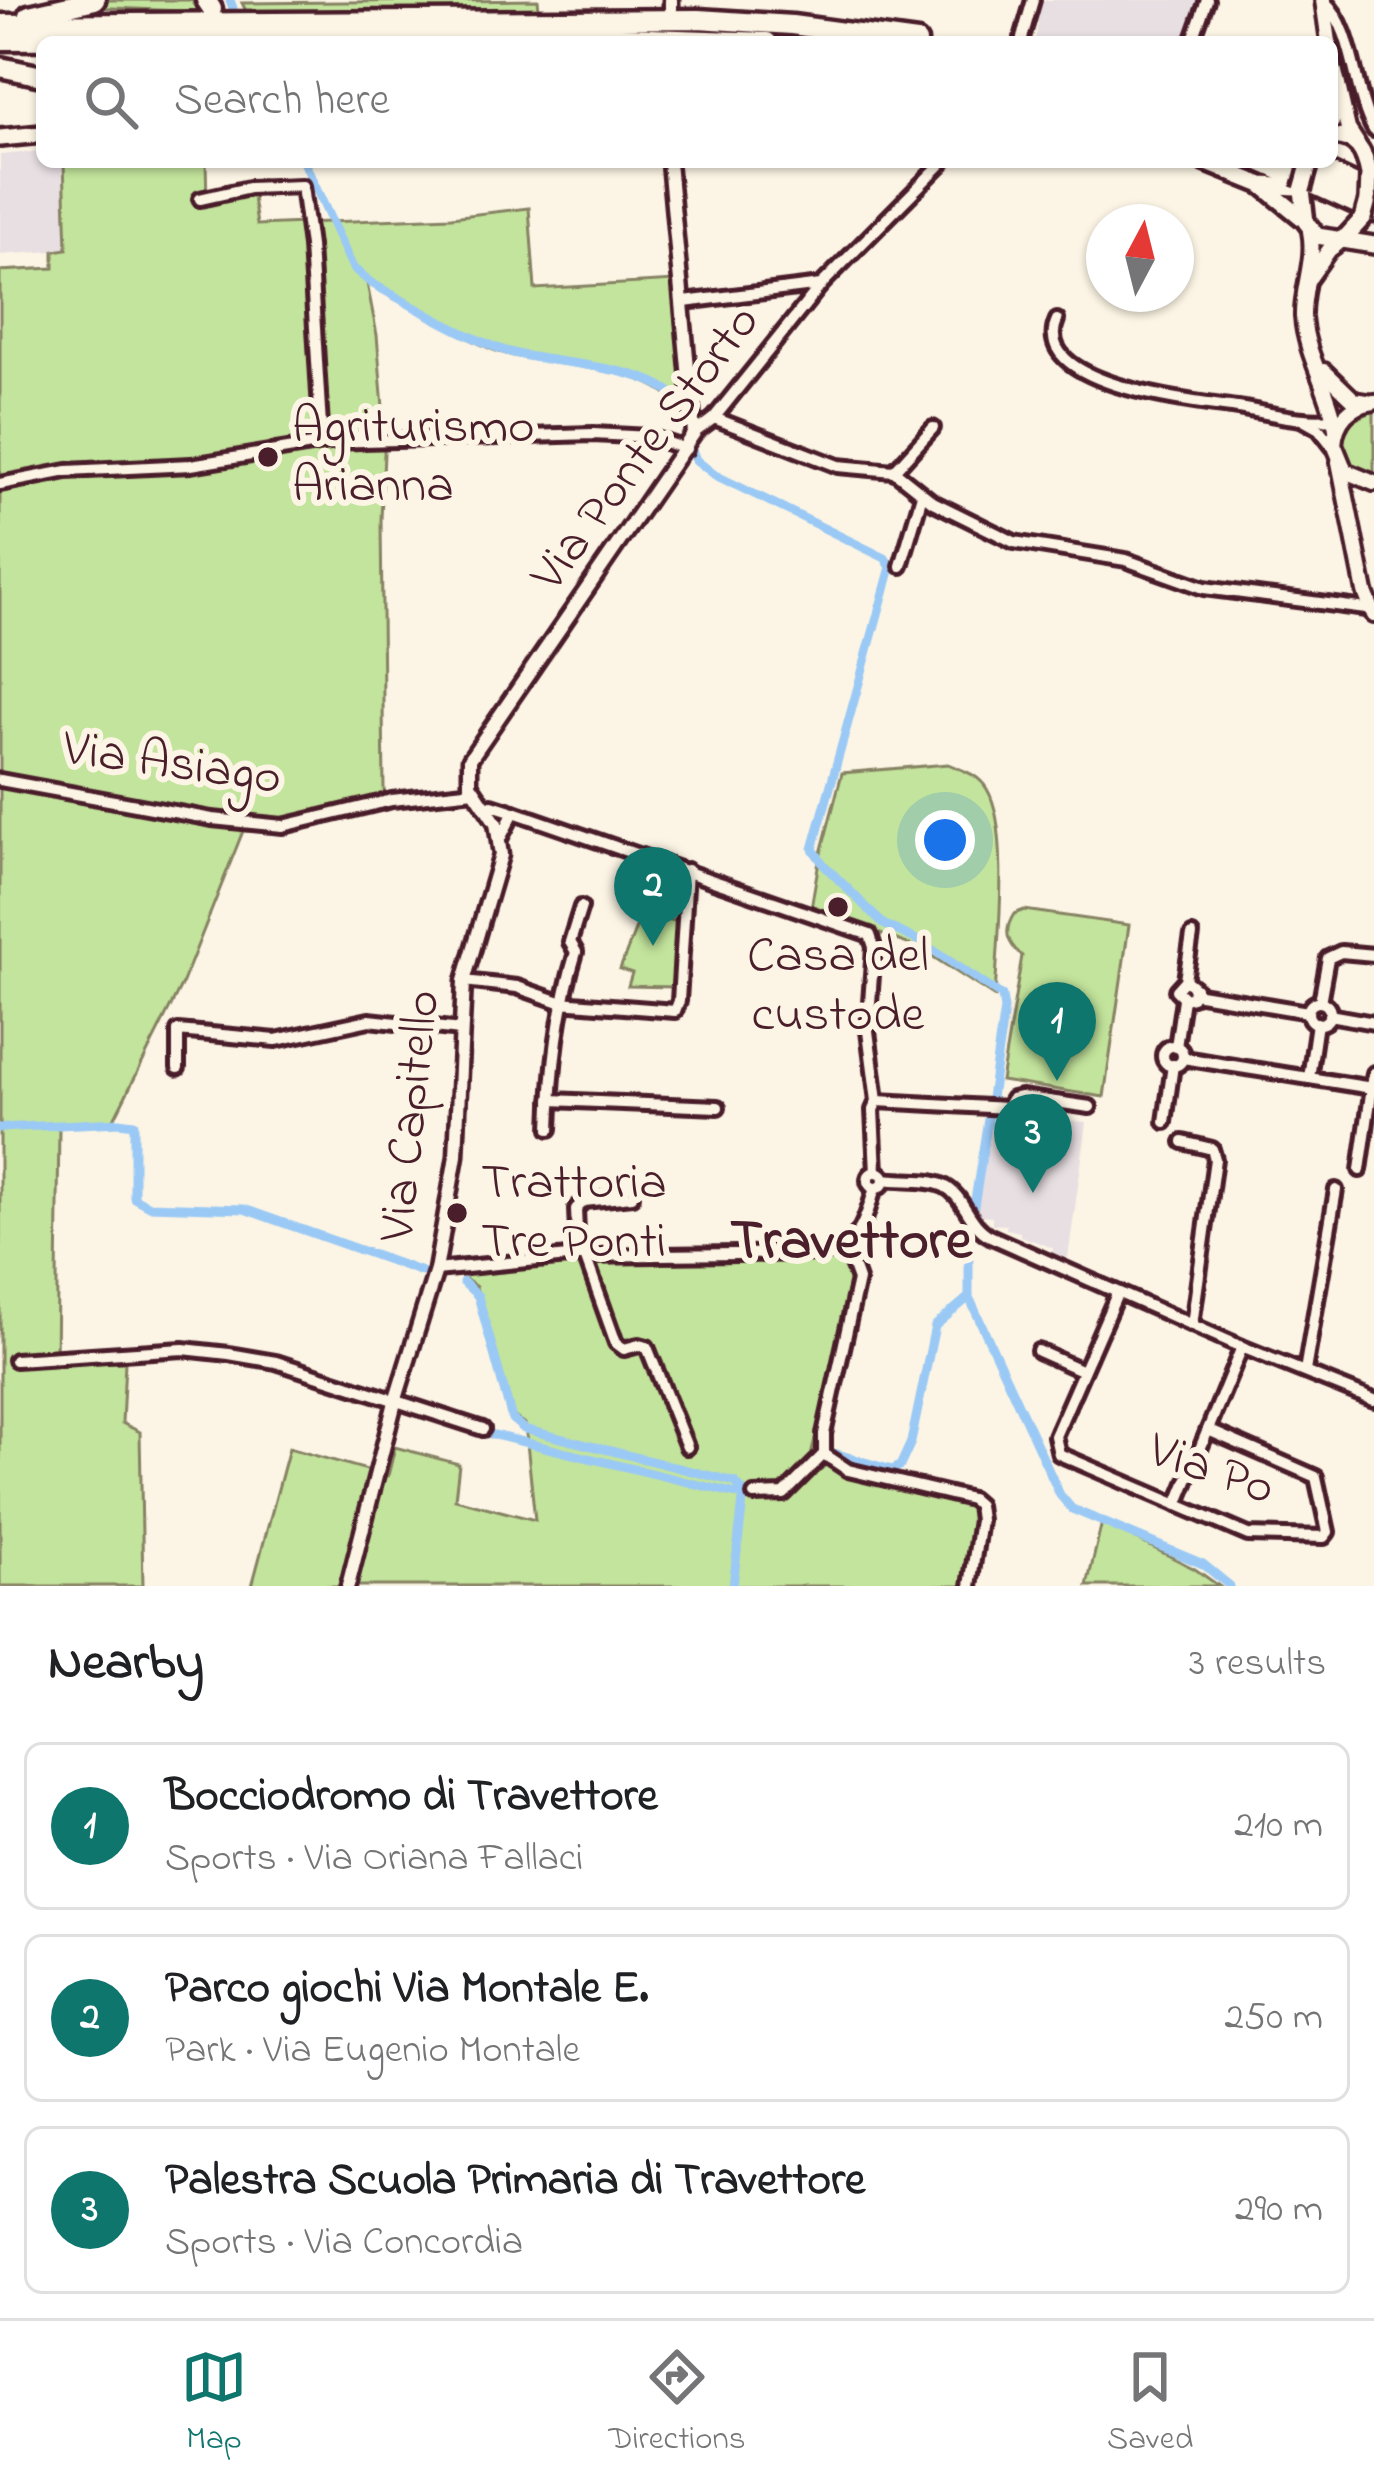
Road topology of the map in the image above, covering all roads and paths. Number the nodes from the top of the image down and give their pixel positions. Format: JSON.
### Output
{"nodes":[{"id":1,"x":94,"y":0,"type":"edge"},
{"id":2,"x":1033,"y":0,"type":"edge"},
{"id":3,"x":1207,"y":0,"type":"edge"},
{"id":4,"x":1323,"y":0,"type":"edge"},
{"id":5,"x":0,"y":21,"type":"edge"},
{"id":6,"x":867,"y":36,"type":"edge"},
{"id":7,"x":1023,"y":36,"type":"edge"},
{"id":8,"x":1194,"y":36,"type":"edge"},
{"id":9,"x":1328,"y":36,"type":"edge"},
{"id":10,"x":0,"y":40,"type":"edge"},
{"id":11,"x":36,"y":40,"type":"edge"},
{"id":12,"x":0,"y":67,"type":"edge"},
{"id":13,"x":36,"y":79,"type":"edge"},
{"id":14,"x":36,"y":79,"type":"edge"},
{"id":15,"x":0,"y":80,"type":"edge"},
{"id":16,"x":1338,"y":86,"type":"edge"},
{"id":17,"x":36,"y":125,"type":"edge"},
{"id":18,"x":0,"y":129,"type":"edge"},
{"id":19,"x":1374,"y":130,"type":"edge"},
{"id":20,"x":36,"y":135,"type":"edge"},
{"id":21,"x":1338,"y":137,"type":"edge"},
{"id":22,"x":0,"y":139,"type":"edge"},
{"id":23,"x":1357,"y":143,"type":"junction"},
{"id":24,"x":670,"y":168,"type":"edge"},
{"id":25,"x":937,"y":168,"type":"edge"},
{"id":26,"x":1220,"y":168,"type":"edge"},
{"id":27,"x":1305,"y":178,"type":"edge"},
{"id":28,"x":1262,"y":185,"type":"junction"},
{"id":29,"x":200,"y":199,"type":"dead end"},
{"id":30,"x":1366,"y":205,"type":"edge"},
{"id":31,"x":1308,"y":226,"type":"junction"},
{"id":32,"x":1342,"y":240,"type":"junction"},
{"id":33,"x":1374,"y":242,"type":"edge"},
{"id":34,"x":1307,"y":281,"type":"junction"},
{"id":35,"x":821,"y":285,"type":"junction"},
{"id":36,"x":683,"y":302,"type":"junction"},
{"id":37,"x":1057,"y":320,"type":"dead end"},
{"id":38,"x":1310,"y":352,"type":"junction"},
{"id":39,"x":1329,"y":400,"type":"junction"},
{"id":40,"x":1371,"y":402,"type":"edge"},
{"id":41,"x":714,"y":418,"type":"junction"},
{"id":42,"x":1300,"y":418,"type":"junction"},
{"id":43,"x":1317,"y":419,"type":"junction"},
{"id":44,"x":1338,"y":422,"type":"junction"},
{"id":45,"x":933,"y":428,"type":"dead end"},
{"id":46,"x":694,"y":434,"type":"junction"},
{"id":47,"x":322,"y":442,"type":"junction"},
{"id":48,"x":686,"y":449,"type":"junction"},
{"id":49,"x":1337,"y":457,"type":"junction"},
{"id":50,"x":894,"y":472,"type":"junction"},
{"id":51,"x":1374,"y":483,"type":"edge"},
{"id":52,"x":0,"y":484,"type":"edge"},
{"id":53,"x":922,"y":495,"type":"junction"},
{"id":54,"x":901,"y":566,"type":"dead end"},
{"id":55,"x":1373,"y":612,"type":"edge"},
{"id":56,"x":0,"y":780,"type":"edge"},
{"id":57,"x":474,"y":791,"type":"junction"},
{"id":58,"x":487,"y":807,"type":"junction"},
{"id":59,"x":514,"y":812,"type":"junction"},
{"id":60,"x":501,"y":837,"type":"junction"},
{"id":61,"x":687,"y":870,"type":"junction"},
{"id":62,"x":581,"y":908,"type":"dead end"},
{"id":63,"x":1192,"y":935,"type":"dead end"},
{"id":64,"x":1374,"y":956,"type":"edge"},
{"id":65,"x":464,"y":981,"type":"junction"},
{"id":66,"x":1188,"y":996,"type":"junction"},
{"id":67,"x":560,"y":1002,"type":"junction"},
{"id":68,"x":1320,"y":1002,"type":"junction"},
{"id":69,"x":1308,"y":1012,"type":"junction"},
{"id":70,"x":1329,"y":1016,"type":"junction"},
{"id":71,"x":1317,"y":1023,"type":"junction"},
{"id":72,"x":1374,"y":1023,"type":"edge"},
{"id":73,"x":461,"y":1030,"type":"junction"},
{"id":74,"x":1177,"y":1057,"type":"junction"},
{"id":75,"x":178,"y":1067,"type":"dead end"},
{"id":76,"x":1374,"y":1073,"type":"edge"},
{"id":77,"x":1310,"y":1078,"type":"junction"},
{"id":78,"x":1372,"y":1088,"type":"edge"},
{"id":79,"x":550,"y":1100,"type":"junction"},
{"id":80,"x":877,"y":1102,"type":"junction"},
{"id":81,"x":718,"y":1107,"type":"dead end"},
{"id":82,"x":1090,"y":1107,"type":"dead end"},
{"id":83,"x":1165,"y":1122,"type":"dead end"},
{"id":84,"x":550,"y":1129,"type":"dead end"},
{"id":85,"x":1184,"y":1142,"type":"dead end"},
{"id":86,"x":1360,"y":1170,"type":"dead end"},
{"id":87,"x":878,"y":1180,"type":"junction"},
{"id":88,"x":1336,"y":1190,"type":"dead end"},
{"id":89,"x":632,"y":1196,"type":"dead end"},
{"id":90,"x":846,"y":1246,"type":"junction"},
{"id":91,"x":581,"y":1256,"type":"junction"},
{"id":92,"x":436,"y":1270,"type":"junction"},
{"id":93,"x":1117,"y":1294,"type":"junction"},
{"id":94,"x":1192,"y":1325,"type":"junction"},
{"id":95,"x":1242,"y":1347,"type":"junction"},
{"id":96,"x":1038,"y":1351,"type":"dead end"},
{"id":97,"x":16,"y":1360,"type":"dead end"},
{"id":98,"x":1083,"y":1371,"type":"junction"},
{"id":99,"x":1305,"y":1371,"type":"junction"},
{"id":100,"x":1374,"y":1400,"type":"edge"},
{"id":101,"x":395,"y":1402,"type":"junction"},
{"id":102,"x":483,"y":1429,"type":"dead end"},
{"id":103,"x":1208,"y":1430,"type":"junction"},
{"id":104,"x":687,"y":1447,"type":"dead end"},
{"id":105,"x":824,"y":1454,"type":"junction"},
{"id":106,"x":754,"y":1495,"type":"dead end"},
{"id":107,"x":1177,"y":1505,"type":"junction"},
{"id":108,"x":348,"y":1586,"type":"edge"},
{"id":109,"x":970,"y":1586,"type":"edge"}],
"edges":[{"from":1,"to":5,"type":"highway"},
{"from":2,"to":7,"type":"street"},
{"from":3,"to":8,"type":"street"},
{"from":4,"to":9,"type":"main road"},
{"from":4,"to":19,"type":"street"},
{"from":5,"to":6,"type":"highway"},
{"from":10,"to":11,"type":"highway"},
{"from":12,"to":13,"type":"highway"},
{"from":14,"to":15,"type":"highway"},
{"from":16,"to":23,"type":"main road"},
{"from":17,"to":18,"type":"main road"},
{"from":20,"to":22,"type":"main road"},
{"from":21,"to":23,"type":"main road"},
{"from":23,"to":30,"type":"main road"},
{"from":24,"to":36,"type":"street"},
{"from":25,"to":35,"type":"street","name":"Via Ponte Storto"},
{"from":26,"to":28,"type":"main road"},
{"from":27,"to":28,"type":"main road"},
{"from":27,"to":30,"type":"highway"},
{"from":27,"to":31,"type":"main road"},
{"from":28,"to":31,"type":"main road"},
{"from":29,"to":47,"type":"street"},
{"from":30,"to":32,"type":"main road"},
{"from":30,"to":33,"type":"main road"},
{"from":31,"to":32,"type":"main road"},
{"from":31,"to":34,"type":"main road"},
{"from":32,"to":33,"type":"main road"},
{"from":32,"to":34,"type":"main road"},
{"from":34,"to":38,"type":"main road"},
{"from":35,"to":36,"type":"street"},
{"from":35,"to":41,"type":"street","name":"Via Ponte Storto"},
{"from":36,"to":46,"type":"street"},
{"from":37,"to":42,"type":"street"},
{"from":38,"to":39,"type":"main road"},
{"from":38,"to":40,"type":"main road"},
{"from":39,"to":43,"type":"street"},
{"from":39,"to":44,"type":"main road"},
{"from":40,"to":44,"type":"main road"},
{"from":41,"to":46,"type":"street","name":"Via Ponte Storto"},
{"from":41,"to":50,"type":"street"},
{"from":42,"to":43,"type":"street"},
{"from":42,"to":49,"type":"street"},
{"from":43,"to":44,"type":"street"},
{"from":44,"to":49,"type":"main road"},
{"from":45,"to":50,"type":"street"},
{"from":46,"to":48,"type":"street","name":"Via Ponte Storto"},
{"from":47,"to":48,"type":"street"},
{"from":47,"to":52,"type":"street"},
{"from":48,"to":57,"type":"street","name":"Via Ponte Storto"},
{"from":49,"to":51,"type":"main road"},
{"from":49,"to":55,"type":"main road"},
{"from":50,"to":53,"type":"street"},
{"from":53,"to":54,"type":"street"},
{"from":53,"to":55,"type":"street"},
{"from":56,"to":57,"type":"street","name":"Via Asiago"},
{"from":57,"to":58,"type":"street"},
{"from":58,"to":59,"type":"street"},
{"from":58,"to":60,"type":"street"},
{"from":59,"to":60,"type":"street","name":"Via Capitello"},
{"from":59,"to":61,"type":"street"},
{"from":60,"to":65,"type":"street","name":"Via Capitello"},
{"from":61,"to":67,"type":"street"},
{"from":61,"to":80,"type":"street"},
{"from":62,"to":67,"type":"street"},
{"from":63,"to":66,"type":"street"},
{"from":64,"to":68,"type":"street"},
{"from":65,"to":67,"type":"street"},
{"from":65,"to":73,"type":"street","name":"Via Capitello"},
{"from":66,"to":69,"type":"street"},
{"from":66,"to":74,"type":"street"},
{"from":67,"to":79,"type":"street"},
{"from":68,"to":69,"type":"street"},
{"from":68,"to":70,"type":"street"},
{"from":69,"to":71,"type":"street"},
{"from":70,"to":71,"type":"street"},
{"from":70,"to":72,"type":"street"},
{"from":71,"to":77,"type":"street"},
{"from":73,"to":75,"type":"street"},
{"from":73,"to":92,"type":"street","name":"Via Capitello"},
{"from":74,"to":77,"type":"street"},
{"from":74,"to":83,"type":"street"},
{"from":76,"to":78,"type":"street"},
{"from":77,"to":78,"type":"street"},
{"from":78,"to":86,"type":"street"},
{"from":79,"to":81,"type":"street"},
{"from":79,"to":84,"type":"street"},
{"from":80,"to":82,"type":"street"},
{"from":80,"to":87,"type":"street"},
{"from":85,"to":94,"type":"street"},
{"from":87,"to":90,"type":"street"},
{"from":87,"to":93,"type":"street"},
{"from":88,"to":99,"type":"street"},
{"from":89,"to":91,"type":"street"},
{"from":90,"to":91,"type":"street"},
{"from":90,"to":105,"type":"street"},
{"from":91,"to":92,"type":"street"},
{"from":91,"to":104,"type":"street"},
{"from":92,"to":101,"type":"street","name":"Via Capitello"},
{"from":93,"to":94,"type":"street"},
{"from":93,"to":98,"type":"street","name":"Via Po"},
{"from":94,"to":95,"type":"street"},
{"from":95,"to":99,"type":"street"},
{"from":95,"to":103,"type":"street"},
{"from":96,"to":98,"type":"street"},
{"from":97,"to":101,"type":"street"},
{"from":98,"to":107,"type":"street","name":"Via Po"},
{"from":99,"to":100,"type":"street"},
{"from":101,"to":102,"type":"street"},
{"from":101,"to":108,"type":"street","name":"Via Capitello"},
{"from":103,"to":107,"type":"street"},
{"from":103,"to":107,"type":"street","name":"Via Po"},
{"from":105,"to":106,"type":"street"},
{"from":105,"to":109,"type":"street"}]}
